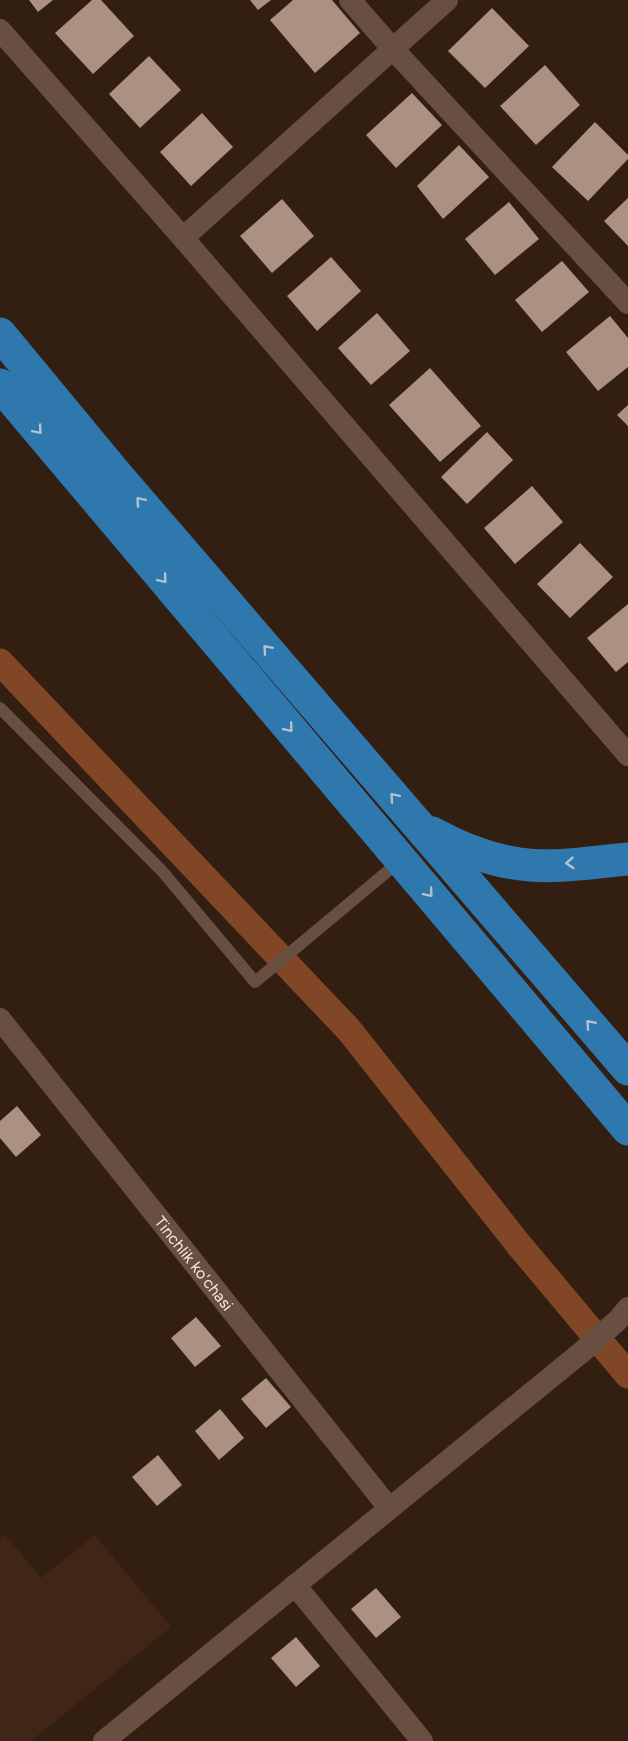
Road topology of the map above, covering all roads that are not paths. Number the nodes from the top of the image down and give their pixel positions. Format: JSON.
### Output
{"nodes":[{"id":1,"x":350,"y":0,"type":"edge"},
{"id":2,"x":447,"y":0,"type":"edge"},
{"id":3,"x":0,"y":30,"type":"edge"},
{"id":4,"x":392,"y":48,"type":"junction"},
{"id":5,"x":183,"y":238,"type":"junction"},
{"id":6,"x":628,"y":303,"type":"edge"},
{"id":7,"x":0,"y":333,"type":"edge"},
{"id":8,"x":0,"y":385,"type":"edge"},
{"id":9,"x":0,"y":708,"type":"edge"},
{"id":10,"x":628,"y":755,"type":"edge"},
{"id":11,"x":418,"y":826,"type":"junction"},
{"id":12,"x":628,"y":859,"type":"edge"},
{"id":13,"x":401,"y":860,"type":"junction"},
{"id":14,"x":0,"y":1019,"type":"edge"},
{"id":15,"x":628,"y":1069,"type":"edge"},
{"id":16,"x":628,"y":1129,"type":"edge"},
{"id":17,"x":623,"y":1314,"type":"edge"},
{"id":18,"x":389,"y":1508,"type":"junction"},
{"id":19,"x":295,"y":1585,"type":"junction"},
{"id":20,"x":104,"y":1741,"type":"edge"},
{"id":21,"x":422,"y":1741,"type":"edge"}],
"edges":[{"from":1,"to":4,"type":"street"},
{"from":2,"to":4,"type":"street"},
{"from":3,"to":5,"type":"street"},
{"from":4,"to":5,"type":"street"},
{"from":4,"to":6,"type":"street"},
{"from":5,"to":10,"type":"street"},
{"from":11,"to":7,"type":"main road","one_way":true},
{"from":8,"to":13,"type":"main road","one_way":true},
{"from":9,"to":13,"type":"lane"},
{"from":12,"to":11,"type":"main road","one_way":true},
{"from":15,"to":11,"type":"main road","one_way":true},
{"from":13,"to":16,"type":"main road","one_way":true},
{"from":14,"to":18,"type":"street","name":"Tinchlik ko'chasi"},
{"from":17,"to":18,"type":"street"},
{"from":18,"to":19,"type":"street"},
{"from":19,"to":20,"type":"street"},
{"from":19,"to":21,"type":"street"}]}
